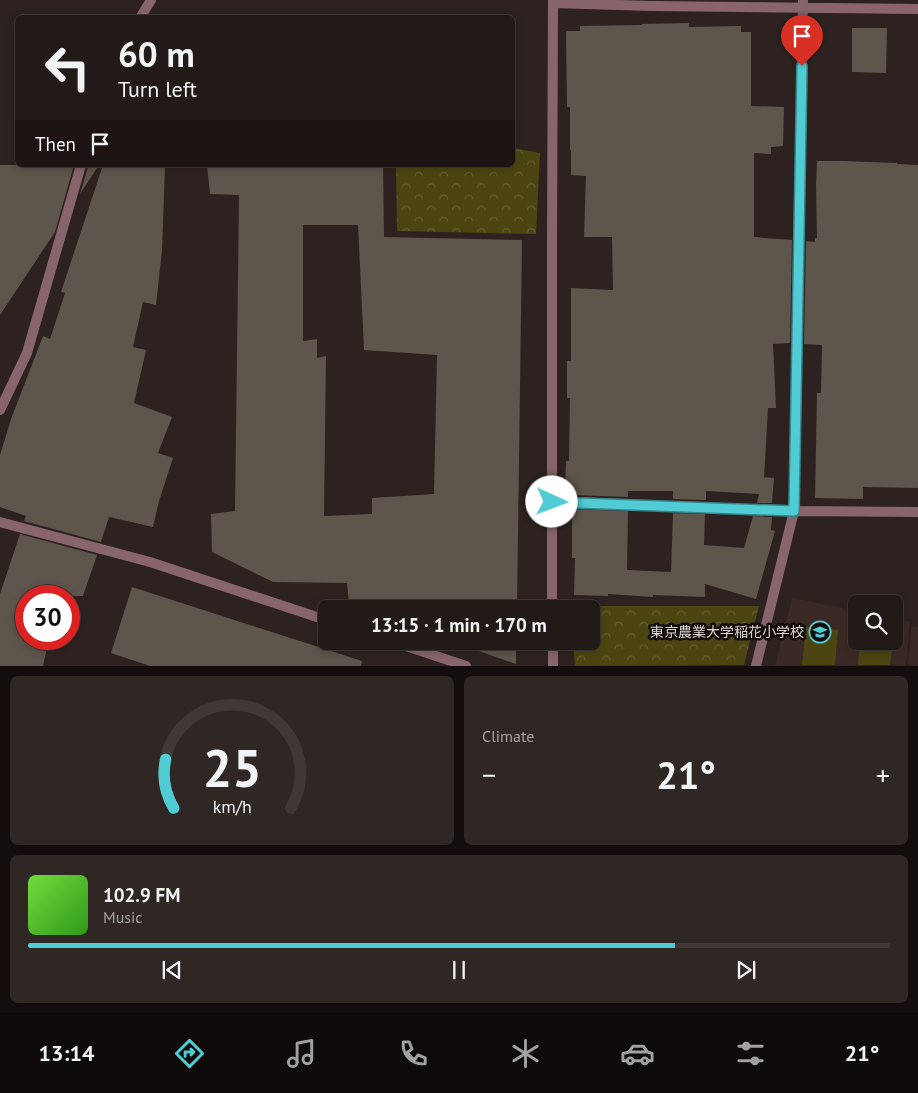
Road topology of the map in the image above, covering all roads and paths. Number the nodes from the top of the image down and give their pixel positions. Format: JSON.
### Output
{"nodes":[{"id":1,"x":151,"y":0,"type":"edge"},
{"id":2,"x":553,"y":2,"type":"edge"},
{"id":3,"x":803,"y":4,"type":"edge"},
{"id":4,"x":918,"y":9,"type":"edge"},
{"id":5,"x":142,"y":15,"type":"edge"},
{"id":6,"x":80,"y":167,"type":"edge"},
{"id":7,"x":0,"y":410,"type":"edge"},
{"id":8,"x":552,"y":502,"type":"junction"},
{"id":9,"x":794,"y":511,"type":"junction"},
{"id":10,"x":918,"y":512,"type":"edge"},
{"id":11,"x":0,"y":522,"type":"edge"},
{"id":12,"x":552,"y":600,"type":"edge"},
{"id":13,"x":318,"y":617,"type":"edge"},
{"id":14,"x":418,"y":650,"type":"edge"},
{"id":15,"x":553,"y":650,"type":"edge"},
{"id":16,"x":460,"y":665,"type":"edge"},
{"id":17,"x":553,"y":666,"type":"edge"},
{"id":18,"x":756,"y":666,"type":"edge"}],
"edges":[{"from":1,"to":5,"type":"street"},
{"from":2,"to":3,"type":"street"},
{"from":2,"to":8,"type":"street"},
{"from":3,"to":4,"type":"street"},
{"from":3,"to":9,"type":"street"},
{"from":6,"to":7,"type":"street"},
{"from":8,"to":9,"type":"street"},
{"from":8,"to":12,"type":"street"},
{"from":9,"to":10,"type":"street"},
{"from":9,"to":18,"type":"street"},
{"from":11,"to":13,"type":"street"},
{"from":14,"to":16,"type":"street"},
{"from":15,"to":17,"type":"street"}]}
